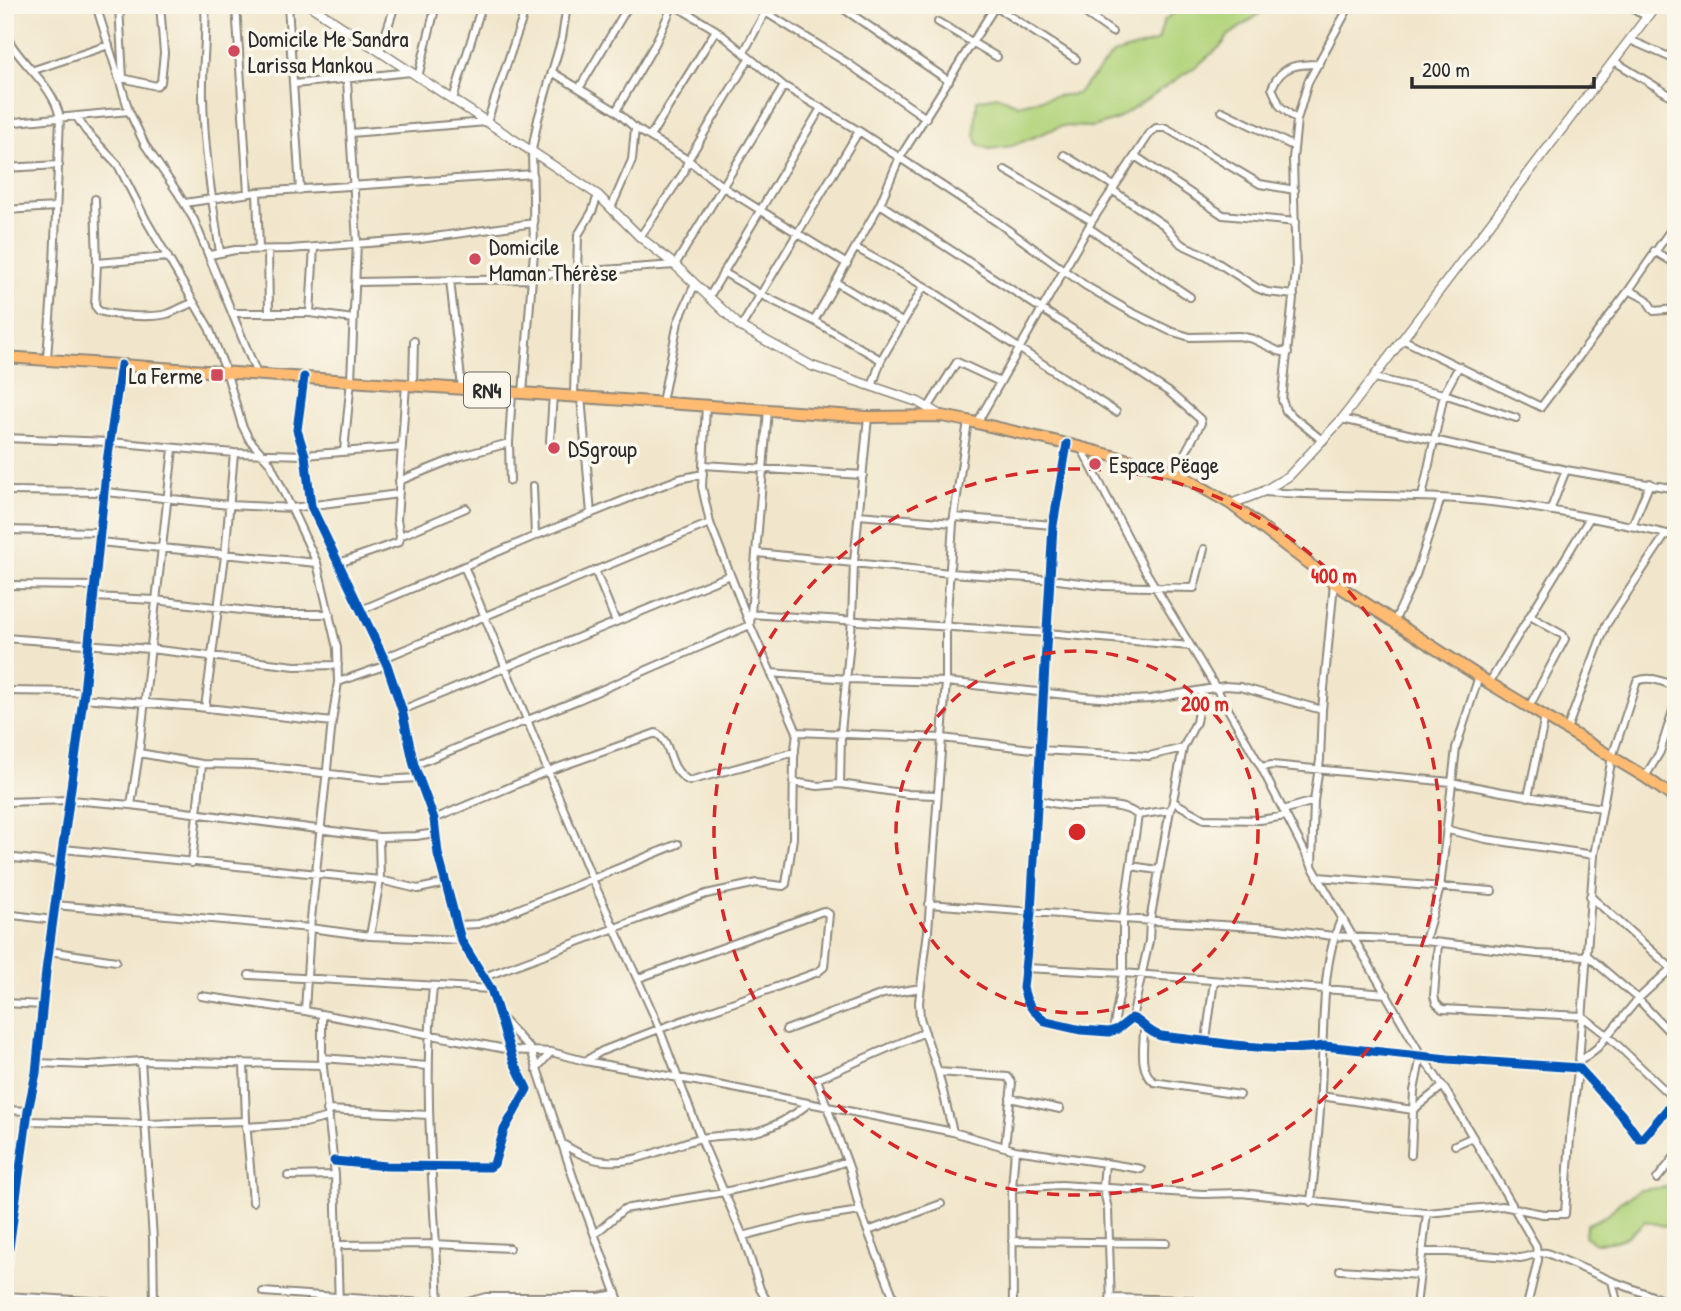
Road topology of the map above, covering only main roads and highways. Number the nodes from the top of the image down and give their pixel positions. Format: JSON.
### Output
{"nodes":[{"id":1,"x":5,"y":357,"type":"edge"},
{"id":2,"x":1676,"y":799,"type":"edge"}],
"edges":[{"from":1,"to":2,"type":"highway","number":"RN4"}]}
